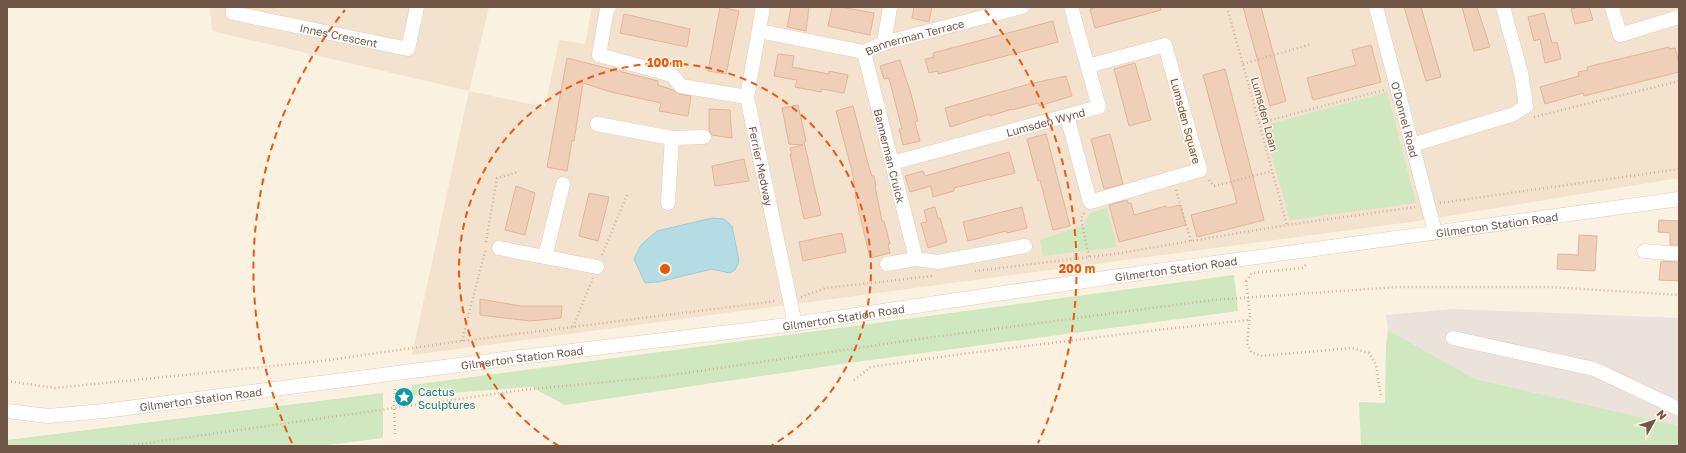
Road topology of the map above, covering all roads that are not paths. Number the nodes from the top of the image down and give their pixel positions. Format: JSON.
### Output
{"nodes":[{"id":1,"x":233,"y":7,"type":"edge"},
{"id":2,"x":417,"y":7,"type":"edge"},
{"id":3,"x":609,"y":7,"type":"edge"},
{"id":4,"x":763,"y":7,"type":"edge"},
{"id":5,"x":890,"y":7,"type":"edge"},
{"id":6,"x":1022,"y":7,"type":"edge"},
{"id":7,"x":1072,"y":7,"type":"edge"},
{"id":8,"x":1376,"y":7,"type":"edge"},
{"id":9,"x":1612,"y":7,"type":"edge"},
{"id":10,"x":1507,"y":8,"type":"edge"},
{"id":11,"x":1679,"y":17,"type":"edge"},
{"id":12,"x":759,"y":31,"type":"junction"},
{"id":13,"x":884,"y":43,"type":"junction"},
{"id":14,"x":864,"y":52,"type":"junction"},
{"id":15,"x":1088,"y":66,"type":"junction"},
{"id":16,"x":747,"y":97,"type":"junction"},
{"id":17,"x":1067,"y":116,"type":"junction"},
{"id":18,"x":597,"y":124,"type":"dead end"},
{"id":19,"x":704,"y":137,"type":"dead end"},
{"id":20,"x":672,"y":138,"type":"junction"},
{"id":21,"x":1412,"y":145,"type":"junction"},
{"id":22,"x":892,"y":163,"type":"junction"},
{"id":23,"x":563,"y":184,"type":"dead end"},
{"id":24,"x":1679,"y":199,"type":"edge"},
{"id":25,"x":668,"y":203,"type":"dead end"},
{"id":26,"x":1435,"y":232,"type":"junction"},
{"id":27,"x":1025,"y":246,"type":"dead end"},
{"id":28,"x":499,"y":248,"type":"dead end"},
{"id":29,"x":1644,"y":251,"type":"dead end"},
{"id":30,"x":1679,"y":254,"type":"edge"},
{"id":31,"x":545,"y":257,"type":"junction"},
{"id":32,"x":916,"y":259,"type":"junction"},
{"id":33,"x":887,"y":264,"type":"dead end"},
{"id":34,"x":597,"y":268,"type":"dead end"},
{"id":35,"x":795,"y":324,"type":"junction"},
{"id":36,"x":1453,"y":338,"type":"dead end"},
{"id":37,"x":1679,"y":409,"type":"edge"},
{"id":38,"x":7,"y":411,"type":"edge"}],
"edges":[{"from":1,"to":2,"type":"street","name":"Innes Crescent"},
{"from":3,"to":16,"type":"street"},
{"from":4,"to":12,"type":"street","name":"Ferrier Medway"},
{"from":5,"to":13,"type":"street"},
{"from":6,"to":13,"type":"street","name":"Bannerman Terrace"},
{"from":7,"to":15,"type":"street","name":"Lumsden Wynd"},
{"from":8,"to":21,"type":"street","name":"O'Donnel Road"},
{"from":9,"to":11,"type":"street"},
{"from":10,"to":21,"type":"street"},
{"from":12,"to":14,"type":"street","name":"Bannerman Terrace"},
{"from":12,"to":16,"type":"street","name":"Ferrier Medway"},
{"from":13,"to":14,"type":"street","name":"Bannerman Terrace"},
{"from":14,"to":22,"type":"street","name":"Bannerman Cruick"},
{"from":15,"to":17,"type":"street","name":"Lumsden Wynd"},
{"from":15,"to":17,"type":"street","name":"Lumsden Square"},
{"from":16,"to":35,"type":"street","name":"Ferrier Medway"},
{"from":17,"to":22,"type":"street","name":"Lumsden Wynd"},
{"from":18,"to":20,"type":"street"},
{"from":19,"to":20,"type":"street"},
{"from":20,"to":25,"type":"street"},
{"from":21,"to":26,"type":"street","name":"O'Donnel Road"},
{"from":22,"to":32,"type":"street","name":"Bannerman Cruick"},
{"from":23,"to":31,"type":"street"},
{"from":24,"to":26,"type":"street","name":"Gilmerton Station Road"},
{"from":26,"to":35,"type":"street","name":"Gilmerton Station Road"},
{"from":27,"to":32,"type":"street"},
{"from":28,"to":31,"type":"street"},
{"from":29,"to":30,"type":"street"},
{"from":31,"to":34,"type":"street"},
{"from":32,"to":33,"type":"street"},
{"from":35,"to":38,"type":"street","name":"Gilmerton Station Road"},
{"from":36,"to":37,"type":"street"}]}
